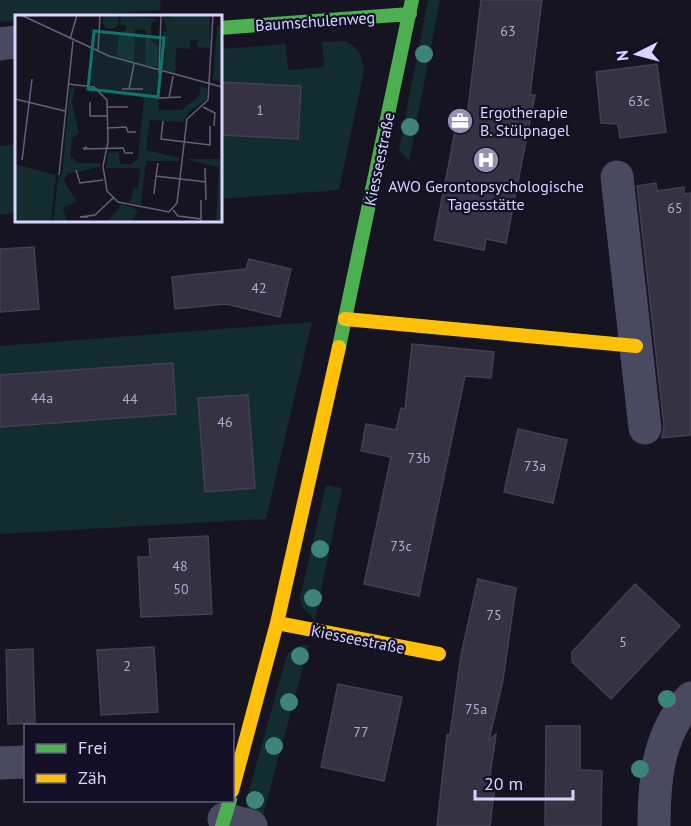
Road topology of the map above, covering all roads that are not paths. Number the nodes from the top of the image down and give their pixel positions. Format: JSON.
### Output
{"nodes":[{"id":1,"x":411,"y":7,"type":"edge"},
{"id":2,"x":222,"y":28,"type":"edge"},
{"id":3,"x":15,"y":42,"type":"edge"},
{"id":4,"x":0,"y":44,"type":"edge"},
{"id":5,"x":617,"y":177,"type":"dead end"},
{"id":6,"x":345,"y":319,"type":"junction"},
{"id":7,"x":636,"y":346,"type":"junction"},
{"id":8,"x":645,"y":428,"type":"dead end"},
{"id":9,"x":277,"y":622,"type":"junction"},
{"id":10,"x":440,"y":654,"type":"dead end"},
{"id":11,"x":691,"y":698,"type":"edge"},
{"id":12,"x":238,"y":755,"type":"edge"},
{"id":13,"x":24,"y":762,"type":"edge"},
{"id":14,"x":0,"y":763,"type":"edge"},
{"id":15,"x":234,"y":794,"type":"edge"},
{"id":16,"x":654,"y":826,"type":"edge"}],
"edges":[{"from":1,"to":2,"type":"street","name":"Baumschulenweg"},
{"from":1,"to":6,"type":"street","name":"Kiesseestraße"},
{"from":3,"to":4,"type":"street"},
{"from":5,"to":7,"type":"street"},
{"from":6,"to":7,"type":"street"},
{"from":6,"to":9,"type":"street","name":"Kiesseestraße"},
{"from":7,"to":8,"type":"street"},
{"from":9,"to":10,"type":"street","name":"Kiesseestraße"},
{"from":9,"to":12,"type":"street","name":"Kiesseestraße"},
{"from":11,"to":16,"type":"street"},
{"from":12,"to":15,"type":"street","name":"Kiesseestraße"},
{"from":13,"to":14,"type":"street"}]}
